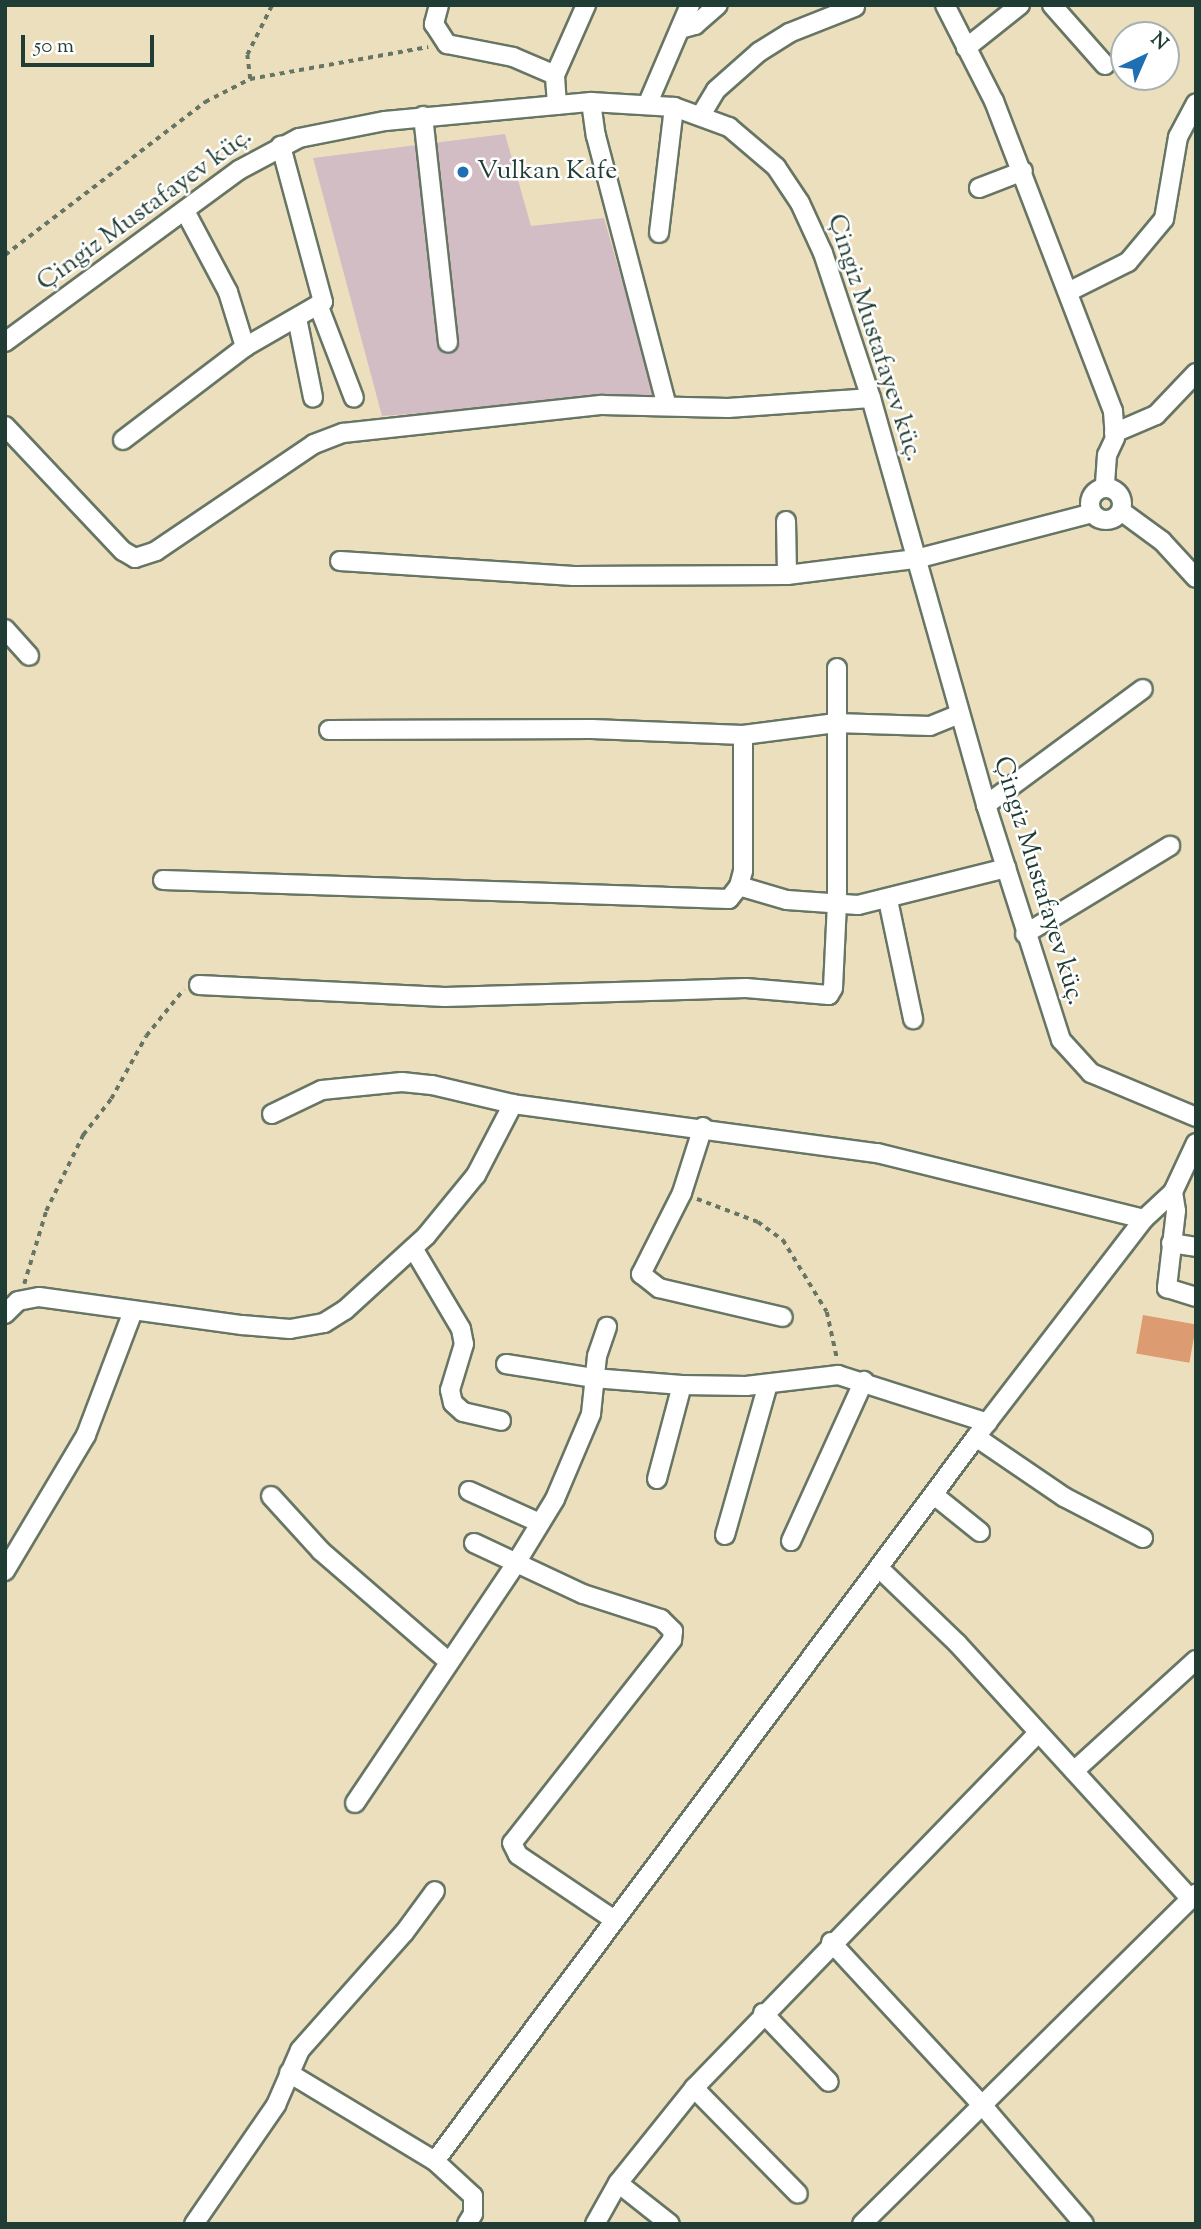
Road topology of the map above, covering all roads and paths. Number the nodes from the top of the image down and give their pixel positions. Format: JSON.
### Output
{"nodes":[{"id":1,"x":272,"y":5,"type":"edge"},
{"id":2,"x":439,"y":5,"type":"edge"},
{"id":3,"x":586,"y":5,"type":"edge"},
{"id":4,"x":690,"y":5,"type":"edge"},
{"id":5,"x":718,"y":5,"type":"edge"},
{"id":6,"x":945,"y":5,"type":"edge"},
{"id":7,"x":1020,"y":5,"type":"edge"},
{"id":8,"x":1052,"y":5,"type":"edge"},
{"id":9,"x":855,"y":7,"type":"edge"},
{"id":10,"x":680,"y":29,"type":"junction"},
{"id":11,"x":447,"y":44,"type":"junction"},
{"id":12,"x":967,"y":48,"type":"junction"},
{"id":13,"x":1105,"y":65,"type":"dead end"},
{"id":14,"x":555,"y":75,"type":"junction"},
{"id":15,"x":250,"y":79,"type":"junction"},
{"id":16,"x":591,"y":102,"type":"junction"},
{"id":17,"x":648,"y":103,"type":"junction"},
{"id":18,"x":1196,"y":103,"type":"edge"},
{"id":19,"x":557,"y":105,"type":"junction"},
{"id":20,"x":674,"y":107,"type":"junction"},
{"id":21,"x":701,"y":115,"type":"junction"},
{"id":22,"x":423,"y":116,"type":"junction"},
{"id":23,"x":281,"y":146,"type":"junction"},
{"id":24,"x":1023,"y":171,"type":"junction"},
{"id":25,"x":979,"y":188,"type":"dead end"},
{"id":26,"x":185,"y":211,"type":"junction"},
{"id":27,"x":659,"y":233,"type":"dead end"},
{"id":28,"x":5,"y":255,"type":"edge"},
{"id":29,"x":1070,"y":291,"type":"junction"},
{"id":30,"x":319,"y":307,"type":"junction"},
{"id":31,"x":297,"y":318,"type":"junction"},
{"id":32,"x":5,"y":342,"type":"edge"},
{"id":33,"x":448,"y":343,"type":"dead end"},
{"id":34,"x":244,"y":347,"type":"junction"},
{"id":35,"x":1195,"y":376,"type":"edge"},
{"id":36,"x":313,"y":397,"type":"dead end"},
{"id":37,"x":354,"y":398,"type":"dead end"},
{"id":38,"x":871,"y":398,"type":"junction"},
{"id":39,"x":667,"y":406,"type":"junction"},
{"id":40,"x":5,"y":426,"type":"edge"},
{"id":41,"x":1114,"y":433,"type":"junction"},
{"id":42,"x":123,"y":440,"type":"dead end"},
{"id":43,"x":1105,"y":487,"type":"junction"},
{"id":44,"x":1121,"y":511,"type":"junction"},
{"id":45,"x":1092,"y":513,"type":"junction"},
{"id":46,"x":786,"y":521,"type":"dead end"},
{"id":47,"x":916,"y":559,"type":"junction"},
{"id":48,"x":340,"y":561,"type":"dead end"},
{"id":49,"x":787,"y":575,"type":"junction"},
{"id":50,"x":1196,"y":578,"type":"edge"},
{"id":51,"x":5,"y":629,"type":"edge"},
{"id":52,"x":29,"y":656,"type":"dead end"},
{"id":53,"x":837,"y":668,"type":"dead end"},
{"id":54,"x":1143,"y":689,"type":"dead end"},
{"id":55,"x":960,"y":714,"type":"junction"},
{"id":56,"x":835,"y":723,"type":"junction"},
{"id":57,"x":329,"y":730,"type":"dead end"},
{"id":58,"x":743,"y":736,"type":"junction"},
{"id":59,"x":986,"y":805,"type":"junction"},
{"id":60,"x":1170,"y":846,"type":"dead end"},
{"id":61,"x":1006,"y":868,"type":"junction"},
{"id":62,"x":163,"y":880,"type":"dead end"},
{"id":63,"x":739,"y":886,"type":"junction"},
{"id":64,"x":888,"y":900,"type":"junction"},
{"id":65,"x":837,"y":904,"type":"junction"},
{"id":66,"x":1025,"y":934,"type":"junction"},
{"id":67,"x":199,"y":985,"type":"joint"},
{"id":68,"x":913,"y":1019,"type":"dead end"},
{"id":69,"x":513,"y":1104,"type":"junction"},
{"id":70,"x":272,"y":1114,"type":"dead end"},
{"id":71,"x":1196,"y":1117,"type":"edge"},
{"id":72,"x":703,"y":1127,"type":"junction"},
{"id":73,"x":1196,"y":1143,"type":"edge"},
{"id":74,"x":1173,"y":1192,"type":"junction"},
{"id":75,"x":682,"y":1193,"type":"junction"},
{"id":76,"x":1144,"y":1219,"type":"junction"},
{"id":77,"x":1171,"y":1243,"type":"junction"},
{"id":78,"x":1196,"y":1247,"type":"edge"},
{"id":79,"x":413,"y":1248,"type":"junction"},
{"id":80,"x":1196,"y":1297,"type":"edge"},
{"id":81,"x":12,"y":1307,"type":"edge"},
{"id":82,"x":133,"y":1311,"type":"junction"},
{"id":83,"x":783,"y":1317,"type":"dead end"},
{"id":84,"x":607,"y":1327,"type":"dead end"},
{"id":85,"x":506,"y":1364,"type":"dead end"},
{"id":86,"x":838,"y":1375,"type":"junction"},
{"id":87,"x":593,"y":1378,"type":"junction"},
{"id":88,"x":864,"y":1381,"type":"junction"},
{"id":89,"x":768,"y":1384,"type":"junction"},
{"id":90,"x":682,"y":1385,"type":"junction"},
{"id":91,"x":501,"y":1421,"type":"dead end"},
{"id":92,"x":988,"y":1423,"type":"junction"},
{"id":93,"x":976,"y":1437,"type":"junction"},
{"id":94,"x":657,"y":1479,"type":"dead end"},
{"id":95,"x":469,"y":1491,"type":"dead end"},
{"id":96,"x":934,"y":1495,"type":"junction"},
{"id":97,"x":271,"y":1496,"type":"dead end"},
{"id":98,"x":540,"y":1523,"type":"junction"},
{"id":99,"x":980,"y":1532,"type":"dead end"},
{"id":100,"x":725,"y":1535,"type":"dead end"},
{"id":101,"x":1143,"y":1538,"type":"dead end"},
{"id":102,"x":791,"y":1541,"type":"dead end"},
{"id":103,"x":474,"y":1543,"type":"dead end"},
{"id":104,"x":516,"y":1563,"type":"junction"},
{"id":105,"x":879,"y":1568,"type":"junction"},
{"id":106,"x":5,"y":1571,"type":"edge"},
{"id":107,"x":1196,"y":1660,"type":"edge"},
{"id":108,"x":447,"y":1661,"type":"junction"},
{"id":109,"x":1037,"y":1734,"type":"junction"},
{"id":110,"x":1074,"y":1771,"type":"junction"},
{"id":111,"x":355,"y":1802,"type":"dead end"},
{"id":112,"x":435,"y":1891,"type":"dead end"},
{"id":113,"x":1194,"y":1896,"type":"edge"},
{"id":114,"x":613,"y":1919,"type":"junction"},
{"id":115,"x":831,"y":1942,"type":"junction"},
{"id":116,"x":763,"y":2013,"type":"junction"},
{"id":117,"x":289,"y":2073,"type":"junction"},
{"id":118,"x":829,"y":2082,"type":"dead end"},
{"id":119,"x":694,"y":2088,"type":"junction"},
{"id":120,"x":983,"y":2106,"type":"junction"},
{"id":121,"x":435,"y":2161,"type":"junction"},
{"id":122,"x":618,"y":2183,"type":"junction"},
{"id":123,"x":798,"y":2194,"type":"dead end"},
{"id":124,"x":194,"y":2224,"type":"edge"},
{"id":125,"x":467,"y":2224,"type":"edge"},
{"id":126,"x":595,"y":2224,"type":"edge"},
{"id":127,"x":670,"y":2224,"type":"edge"},
{"id":128,"x":862,"y":2224,"type":"edge"},
{"id":129,"x":1084,"y":2224,"type":"edge"}],
"edges":[{"from":1,"to":15,"type":"path"},
{"from":2,"to":11,"type":"street"},
{"from":3,"to":14,"type":"street"},
{"from":4,"to":10,"type":"street"},
{"from":5,"to":10,"type":"street"},
{"from":6,"to":12,"type":"street"},
{"from":7,"to":12,"type":"street"},
{"from":8,"to":13,"type":"street"},
{"from":9,"to":21,"type":"street"},
{"from":10,"to":17,"type":"street"},
{"from":11,"to":14,"type":"street"},
{"from":11,"to":15,"type":"path"},
{"from":12,"to":24,"type":"street"},
{"from":14,"to":19,"type":"street"},
{"from":15,"to":28,"type":"path"},
{"from":16,"to":17,"type":"street","name":"Çingiz Mustafayev küç."},
{"from":16,"to":19,"type":"street","name":"Çingiz Mustafayev küç."},
{"from":16,"to":39,"type":"street"},
{"from":17,"to":20,"type":"street","name":"Çingiz Mustafayev küç."},
{"from":18,"to":29,"type":"street"},
{"from":19,"to":22,"type":"street","name":"Çingiz Mustafayev küç."},
{"from":20,"to":21,"type":"street","name":"Çingiz Mustafayev küç."},
{"from":20,"to":27,"type":"street"},
{"from":21,"to":38,"type":"street","name":"Çingiz Mustafayev küç."},
{"from":22,"to":23,"type":"street","name":"Çingiz Mustafayev küç."},
{"from":22,"to":33,"type":"street"},
{"from":23,"to":26,"type":"street","name":"Çingiz Mustafayev küç."},
{"from":23,"to":30,"type":"street"},
{"from":24,"to":25,"type":"street"},
{"from":24,"to":29,"type":"street"},
{"from":26,"to":32,"type":"street","name":"Çingiz Mustafayev küç."},
{"from":26,"to":34,"type":"street"},
{"from":29,"to":41,"type":"street"},
{"from":30,"to":31,"type":"street"},
{"from":30,"to":37,"type":"street"},
{"from":31,"to":34,"type":"street"},
{"from":31,"to":36,"type":"street"},
{"from":34,"to":42,"type":"street"},
{"from":35,"to":41,"type":"street"},
{"from":38,"to":39,"type":"street"},
{"from":38,"to":47,"type":"street","name":"Çingiz Mustafayev küç."},
{"from":39,"to":40,"type":"street"},
{"from":41,"to":43,"type":"street"},
{"from":43,"to":44,"type":"street"},
{"from":43,"to":45,"type":"street"},
{"from":44,"to":45,"type":"street"},
{"from":44,"to":50,"type":"street"},
{"from":45,"to":47,"type":"street"},
{"from":46,"to":49,"type":"street"},
{"from":47,"to":49,"type":"street"},
{"from":47,"to":55,"type":"street","name":"Çingiz Mustafayev küç."},
{"from":48,"to":49,"type":"street"},
{"from":51,"to":52,"type":"street"},
{"from":53,"to":56,"type":"street"},
{"from":54,"to":59,"type":"street"},
{"from":55,"to":56,"type":"street"},
{"from":55,"to":59,"type":"street","name":"Çingiz Mustafayev küç."},
{"from":56,"to":58,"type":"street"},
{"from":56,"to":65,"type":"street"},
{"from":57,"to":58,"type":"street"},
{"from":58,"to":63,"type":"street"},
{"from":59,"to":61,"type":"street","name":"Çingiz Mustafayev küç."},
{"from":60,"to":66,"type":"street"},
{"from":61,"to":64,"type":"street"},
{"from":61,"to":66,"type":"street","name":"Çingiz Mustafayev küç."},
{"from":62,"to":63,"type":"street"},
{"from":63,"to":65,"type":"street"},
{"from":64,"to":65,"type":"street"},
{"from":64,"to":68,"type":"street"},
{"from":65,"to":67,"type":"street"},
{"from":66,"to":71,"type":"street","name":"Çingiz Mustafayev küç."},
{"from":67,"to":81,"type":"path"},
{"from":69,"to":70,"type":"street"},
{"from":69,"to":72,"type":"street"},
{"from":69,"to":79,"type":"street"},
{"from":72,"to":75,"type":"street"},
{"from":72,"to":76,"type":"street"},
{"from":73,"to":74,"type":"street"},
{"from":74,"to":76,"type":"street"},
{"from":74,"to":77,"type":"street"},
{"from":75,"to":83,"type":"street"},
{"from":75,"to":86,"type":"path"},
{"from":76,"to":92,"type":"street"},
{"from":77,"to":78,"type":"street"},
{"from":77,"to":80,"type":"street"},
{"from":79,"to":82,"type":"street"},
{"from":79,"to":91,"type":"street"},
{"from":81,"to":82,"type":"street"},
{"from":82,"to":106,"type":"street"},
{"from":84,"to":87,"type":"street"},
{"from":85,"to":87,"type":"street"},
{"from":86,"to":88,"type":"street"},
{"from":86,"to":89,"type":"street"},
{"from":87,"to":90,"type":"street"},
{"from":87,"to":98,"type":"street"},
{"from":88,"to":92,"type":"street"},
{"from":88,"to":102,"type":"street"},
{"from":89,"to":90,"type":"street"},
{"from":89,"to":100,"type":"street"},
{"from":90,"to":94,"type":"street"},
{"from":92,"to":93,"type":"street"},
{"from":93,"to":96,"type":"street"},
{"from":93,"to":101,"type":"street"},
{"from":95,"to":98,"type":"street"},
{"from":96,"to":99,"type":"street"},
{"from":96,"to":105,"type":"street"},
{"from":97,"to":108,"type":"street"},
{"from":98,"to":104,"type":"street"},
{"from":103,"to":104,"type":"street"},
{"from":104,"to":108,"type":"street"},
{"from":104,"to":114,"type":"street"},
{"from":105,"to":109,"type":"street"},
{"from":105,"to":114,"type":"street"},
{"from":107,"to":110,"type":"street"},
{"from":108,"to":111,"type":"street"},
{"from":109,"to":110,"type":"street"},
{"from":109,"to":115,"type":"street"},
{"from":110,"to":113,"type":"street"},
{"from":112,"to":117,"type":"street"},
{"from":113,"to":120,"type":"street"},
{"from":114,"to":121,"type":"street"},
{"from":115,"to":116,"type":"street"},
{"from":115,"to":120,"type":"street"},
{"from":116,"to":118,"type":"street"},
{"from":116,"to":119,"type":"street"},
{"from":117,"to":121,"type":"street"},
{"from":117,"to":124,"type":"street"},
{"from":119,"to":122,"type":"street"},
{"from":119,"to":123,"type":"street"},
{"from":120,"to":128,"type":"street"},
{"from":120,"to":129,"type":"street"},
{"from":121,"to":125,"type":"street"},
{"from":122,"to":126,"type":"street"},
{"from":122,"to":127,"type":"street"}]}
